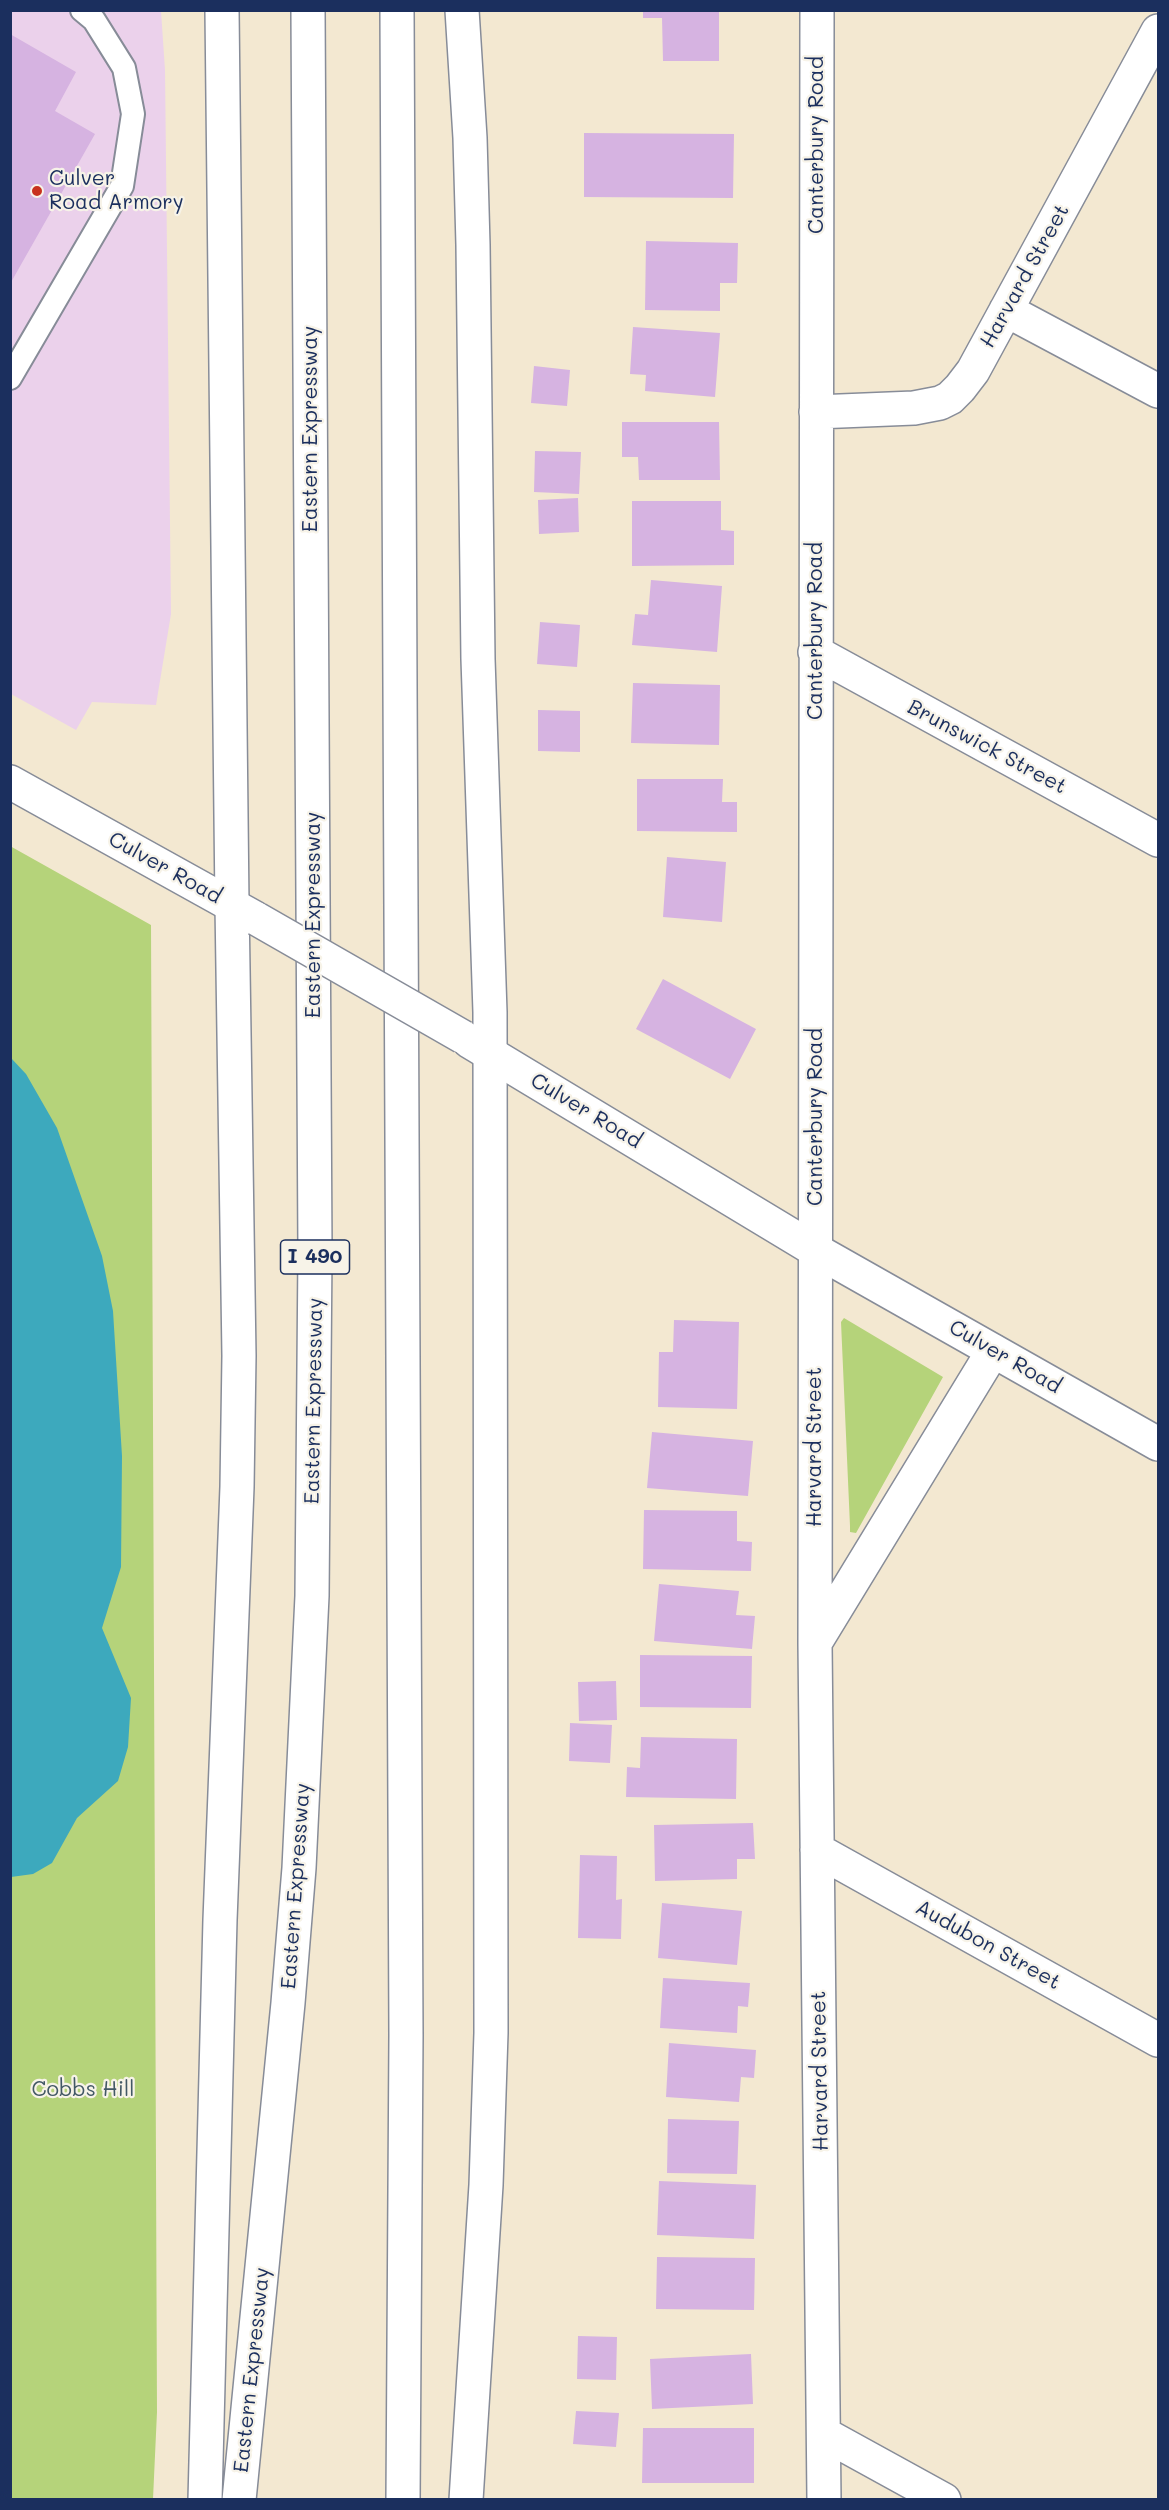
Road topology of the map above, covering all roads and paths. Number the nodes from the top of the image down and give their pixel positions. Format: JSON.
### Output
{"nodes":[{"id":1,"x":82,"y":10,"type":"edge"},
{"id":2,"x":222,"y":10,"type":"edge"},
{"id":3,"x":309,"y":10,"type":"edge"},
{"id":4,"x":397,"y":10,"type":"edge"},
{"id":5,"x":462,"y":10,"type":"edge"},
{"id":6,"x":818,"y":10,"type":"edge"},
{"id":7,"x":1158,"y":31,"type":"edge"},
{"id":8,"x":1006,"y":310,"type":"junction"},
{"id":9,"x":10,"y":378,"type":"edge"},
{"id":10,"x":1158,"y":391,"type":"edge"},
{"id":11,"x":816,"y":412,"type":"junction"},
{"id":12,"x":815,"y":652,"type":"junction"},
{"id":13,"x":10,"y":782,"type":"edge"},
{"id":14,"x":1158,"y":840,"type":"edge"},
{"id":15,"x":244,"y":912,"type":"junction"},
{"id":16,"x":490,"y":1054,"type":"junction"},
{"id":17,"x":817,"y":1251,"type":"junction"},
{"id":18,"x":993,"y":1351,"type":"junction"},
{"id":19,"x":1158,"y":1444,"type":"edge"},
{"id":20,"x":814,"y":1643,"type":"junction"},
{"id":21,"x":817,"y":1850,"type":"junction"},
{"id":22,"x":1158,"y":2040,"type":"edge"},
{"id":23,"x":824,"y":2434,"type":"junction"},
{"id":24,"x":205,"y":2499,"type":"edge"},
{"id":25,"x":239,"y":2499,"type":"edge"},
{"id":26,"x":403,"y":2499,"type":"edge"},
{"id":27,"x":466,"y":2499,"type":"edge"},
{"id":28,"x":824,"y":2499,"type":"edge"},
{"id":29,"x":944,"y":2499,"type":"edge"}],
"edges":[{"from":1,"to":9,"type":"lane"},
{"from":2,"to":15,"type":"main road"},
{"from":3,"to":25,"type":"main road","name":"Eastern Expressway","number":"I 490"},
{"from":4,"to":26,"type":"main road"},
{"from":5,"to":16,"type":"main road"},
{"from":6,"to":11,"type":"main road","name":"Canterbury Road"},
{"from":7,"to":8,"type":"main road","name":"Harvard Street"},
{"from":8,"to":10,"type":"main road"},
{"from":8,"to":11,"type":"main road","name":"Harvard Street"},
{"from":11,"to":12,"type":"main road","name":"Canterbury Road"},
{"from":12,"to":14,"type":"main road","name":"Brunswick Street"},
{"from":12,"to":17,"type":"main road","name":"Canterbury Road"},
{"from":13,"to":15,"type":"main road","name":"Culver Road"},
{"from":15,"to":16,"type":"main road","name":"Culver Road","bridge":true},
{"from":15,"to":24,"type":"main road"},
{"from":16,"to":17,"type":"main road","name":"Culver Road"},
{"from":16,"to":27,"type":"main road"},
{"from":17,"to":18,"type":"main road","name":"Culver Road"},
{"from":17,"to":20,"type":"main road","name":"Harvard Street"},
{"from":18,"to":19,"type":"main road","name":"Culver Road"},
{"from":18,"to":20,"type":"main road"},
{"from":20,"to":21,"type":"main road","name":"Harvard Street"},
{"from":21,"to":22,"type":"main road","name":"Audubon Street"},
{"from":21,"to":23,"type":"main road","name":"Harvard Street"},
{"from":23,"to":28,"type":"main road","name":"Harvard Street"},
{"from":23,"to":29,"type":"main road"}]}
